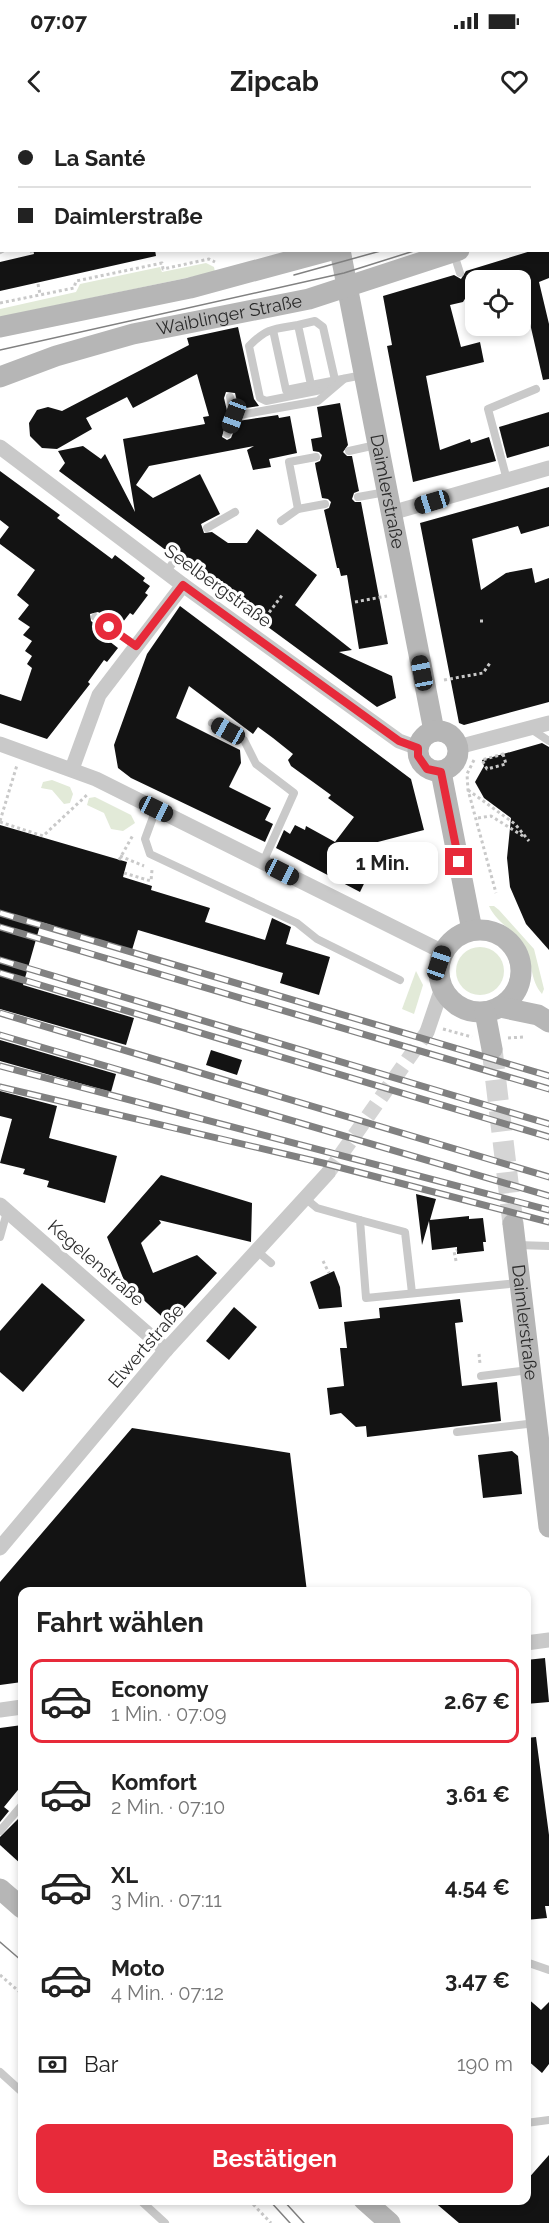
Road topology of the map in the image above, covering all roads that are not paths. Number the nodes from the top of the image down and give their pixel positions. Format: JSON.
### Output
{"nodes":[{"id":1,"x":324,"y":252,"type":"edge"},
{"id":2,"x":340,"y":252,"type":"edge"},
{"id":3,"x":453,"y":252,"type":"edge"},
{"id":4,"x":456,"y":252,"type":"edge"},
{"id":5,"x":460,"y":273,"type":"dead end"},
{"id":6,"x":347,"y":287,"type":"junction"},
{"id":7,"x":298,"y":325,"type":"junction"},
{"id":8,"x":0,"y":327,"type":"edge"},
{"id":9,"x":273,"y":330,"type":"junction"},
{"id":10,"x":0,"y":377,"type":"edge"},
{"id":11,"x":354,"y":377,"type":"junction"},
{"id":12,"x":335,"y":380,"type":"junction"},
{"id":13,"x":311,"y":385,"type":"junction"},
{"id":14,"x":536,"y":388,"type":"dead end"},
{"id":15,"x":230,"y":396,"type":"dead end"},
{"id":16,"x":234,"y":416,"type":"junction"},
{"id":17,"x":227,"y":434,"type":"dead end"},
{"id":18,"x":378,"y":445,"type":"junction"},
{"id":19,"x":0,"y":447,"type":"edge"},
{"id":20,"x":349,"y":450,"type":"dead end"},
{"id":21,"x":316,"y":457,"type":"dead end"},
{"id":22,"x":549,"y":468,"type":"edge"},
{"id":23,"x":507,"y":480,"type":"junction"},
{"id":24,"x":387,"y":492,"type":"junction"},
{"id":25,"x":358,"y":497,"type":"dead end"},
{"id":26,"x":326,"y":504,"type":"dead end"},
{"id":27,"x":298,"y":509,"type":"junction"},
{"id":28,"x":235,"y":512,"type":"dead end"},
{"id":29,"x":391,"y":513,"type":"junction"},
{"id":30,"x":281,"y":521,"type":"dead end"},
{"id":31,"x":207,"y":528,"type":"dead end"},
{"id":32,"x":176,"y":558,"type":"dead end"},
{"id":33,"x":166,"y":573,"type":"junction"},
{"id":34,"x":183,"y":585,"type":"junction"},
{"id":35,"x":95,"y":617,"type":"dead end"},
{"id":36,"x":136,"y":646,"type":"junction"},
{"id":37,"x":212,"y":723,"type":"dead end"},
{"id":38,"x":549,"y":723,"type":"edge"},
{"id":39,"x":530,"y":728,"type":"junction"},
{"id":40,"x":434,"y":731,"type":"junction"},
{"id":41,"x":549,"y":741,"type":"edge"},
{"id":42,"x":0,"y":744,"type":"edge"},
{"id":43,"x":458,"y":747,"type":"junction"},
{"id":44,"x":418,"y":748,"type":"junction"},
{"id":45,"x":72,"y":769,"type":"junction"},
{"id":46,"x":441,"y":772,"type":"junction"},
{"id":47,"x":156,"y":809,"type":"junction"},
{"id":48,"x":263,"y":862,"type":"junction"},
{"id":49,"x":472,"y":930,"type":"junction"},
{"id":50,"x":443,"y":952,"type":"junction"},
{"id":51,"x":522,"y":975,"type":"junction"},
{"id":52,"x":400,"y":980,"type":"dead end"},
{"id":53,"x":442,"y":988,"type":"junction"},
{"id":54,"x":493,"y":1010,"type":"junction"},
{"id":55,"x":544,"y":1018,"type":"edge"},
{"id":56,"x":427,"y":1032,"type":"tunnel mouth"},
{"id":57,"x":492,"y":1049,"type":"tunnel mouth"},
{"id":58,"x":328,"y":1173,"type":"tunnel mouth"},
{"id":59,"x":305,"y":1198,"type":"junction"},
{"id":60,"x":4,"y":1209,"type":"edge"},
{"id":61,"x":360,"y":1220,"type":"junction"},
{"id":62,"x":513,"y":1224,"type":"tunnel mouth"},
{"id":63,"x":0,"y":1237,"type":"edge"},
{"id":64,"x":515,"y":1245,"type":"junction"},
{"id":65,"x":549,"y":1246,"type":"edge"},
{"id":66,"x":257,"y":1251,"type":"junction"},
{"id":67,"x":271,"y":1263,"type":"dead end"},
{"id":68,"x":520,"y":1283,"type":"junction"},
{"id":69,"x":412,"y":1293,"type":"junction"},
{"id":70,"x":166,"y":1350,"type":"junction"},
{"id":71,"x":530,"y":1370,"type":"junction"},
{"id":72,"x":481,"y":1376,"type":"dead end"},
{"id":73,"x":457,"y":1432,"type":"dead end"},
{"id":74,"x":541,"y":1435,"type":"edge"},
{"id":75,"x":549,"y":1527,"type":"edge"},
{"id":76,"x":0,"y":1548,"type":"edge"},
{"id":77,"x":549,"y":1640,"type":"edge"},
{"id":78,"x":531,"y":1642,"type":"edge"},
{"id":79,"x":18,"y":1708,"type":"edge"},
{"id":80,"x":0,"y":1710,"type":"edge"},
{"id":81,"x":18,"y":1810,"type":"edge"},
{"id":82,"x":0,"y":1832,"type":"edge"},
{"id":83,"x":0,"y":1889,"type":"edge"},
{"id":84,"x":18,"y":1905,"type":"edge"},
{"id":85,"x":531,"y":1964,"type":"edge"},
{"id":86,"x":549,"y":1970,"type":"edge"},
{"id":87,"x":0,"y":2072,"type":"edge"},
{"id":88,"x":18,"y":2088,"type":"edge"},
{"id":89,"x":549,"y":2120,"type":"edge"},
{"id":90,"x":531,"y":2122,"type":"edge"},
{"id":91,"x":145,"y":2205,"type":"edge"},
{"id":92,"x":370,"y":2205,"type":"edge"},
{"id":93,"x":165,"y":2223,"type":"edge"},
{"id":94,"x":390,"y":2223,"type":"edge"}],
"edges":[{"from":1,"to":8,"type":"street","name":"Waiblinger Straße"},
{"from":2,"to":6,"type":"street","name":"Daimlerstraße"},
{"from":3,"to":6,"type":"street","name":"Waiblinger Straße"},
{"from":4,"to":5,"type":"lane"},
{"from":6,"to":10,"type":"street","name":"Waiblinger Straße"},
{"from":6,"to":11,"type":"street","name":"Daimlerstraße"},
{"from":7,"to":9,"type":"lane"},
{"from":7,"to":12,"type":"lane"},
{"from":7,"to":13,"type":"lane"},
{"from":9,"to":12,"type":"lane"},
{"from":9,"to":13,"type":"lane"},
{"from":11,"to":12,"type":"lane"},
{"from":11,"to":16,"type":"lane"},
{"from":11,"to":18,"type":"street","name":"Daimlerstraße"},
{"from":12,"to":13,"type":"lane"},
{"from":14,"to":23,"type":"lane"},
{"from":15,"to":16,"type":"lane"},
{"from":16,"to":17,"type":"lane"},
{"from":18,"to":20,"type":"lane"},
{"from":18,"to":24,"type":"street","name":"Daimlerstraße"},
{"from":19,"to":33,"type":"street","name":"Seelbergstraße"},
{"from":21,"to":27,"type":"lane"},
{"from":22,"to":23,"type":"street"},
{"from":23,"to":29,"type":"street"},
{"from":24,"to":25,"type":"lane"},
{"from":24,"to":29,"type":"street","name":"Daimlerstraße"},
{"from":26,"to":27,"type":"lane"},
{"from":27,"to":30,"type":"lane"},
{"from":28,"to":31,"type":"lane"},
{"from":29,"to":40,"type":"street","name":"Daimlerstraße"},
{"from":32,"to":33,"type":"lane"},
{"from":33,"to":34,"type":"street","name":"Seelbergstraße"},
{"from":34,"to":36,"type":"street"},
{"from":34,"to":44,"type":"street","name":"Seelbergstraße"},
{"from":35,"to":36,"type":"lane"},
{"from":36,"to":45,"type":"street"},
{"from":37,"to":48,"type":"lane"},
{"from":38,"to":39,"type":"street"},
{"from":39,"to":41,"type":"lane"},
{"from":39,"to":43,"type":"street"},
{"from":40,"to":43,"type":"street"},
{"from":40,"to":44,"type":"street"},
{"from":42,"to":45,"type":"street"},
{"from":43,"to":46,"type":"street"},
{"from":44,"to":46,"type":"street"},
{"from":45,"to":47,"type":"street"},
{"from":46,"to":49,"type":"street"},
{"from":47,"to":48,"type":"street"},
{"from":47,"to":52,"type":"lane"},
{"from":48,"to":50,"type":"street"},
{"from":49,"to":50,"type":"street"},
{"from":49,"to":51,"type":"street"},
{"from":50,"to":53,"type":"street"},
{"from":51,"to":54,"type":"street"},
{"from":51,"to":55,"type":"street"},
{"from":53,"to":54,"type":"street"},
{"from":53,"to":56,"type":"street"},
{"from":54,"to":55,"type":"street"},
{"from":54,"to":57,"type":"street"},
{"from":58,"to":59,"type":"street","name":"Elwertstraße"},
{"from":59,"to":61,"type":"lane"},
{"from":59,"to":66,"type":"street","name":"Elwertstraße"},
{"from":60,"to":63,"type":"lane"},
{"from":60,"to":70,"type":"street","name":"Kegelenstraße"},
{"from":61,"to":69,"type":"lane"},
{"from":61,"to":69,"type":"lane"},
{"from":62,"to":64,"type":"street","name":"Daimlerstraße"},
{"from":64,"to":65,"type":"lane"},
{"from":64,"to":68,"type":"street","name":"Daimlerstraße"},
{"from":66,"to":67,"type":"lane"},
{"from":66,"to":70,"type":"street","name":"Elwertstraße"},
{"from":68,"to":69,"type":"lane"},
{"from":68,"to":71,"type":"street","name":"Daimlerstraße"},
{"from":70,"to":76,"type":"street","name":"Elwertstraße"},
{"from":71,"to":72,"type":"lane"},
{"from":71,"to":74,"type":"street","name":"Daimlerstraße"},
{"from":73,"to":74,"type":"lane"},
{"from":74,"to":75,"type":"street","name":"Daimlerstraße"},
{"from":77,"to":78,"type":"street"},
{"from":79,"to":80,"type":"street"},
{"from":81,"to":82,"type":"lane"},
{"from":83,"to":84,"type":"street"},
{"from":85,"to":86,"type":"lane"},
{"from":87,"to":88,"type":"lane"},
{"from":89,"to":90,"type":"lane"},
{"from":91,"to":93,"type":"lane"},
{"from":92,"to":94,"type":"street"}]}
